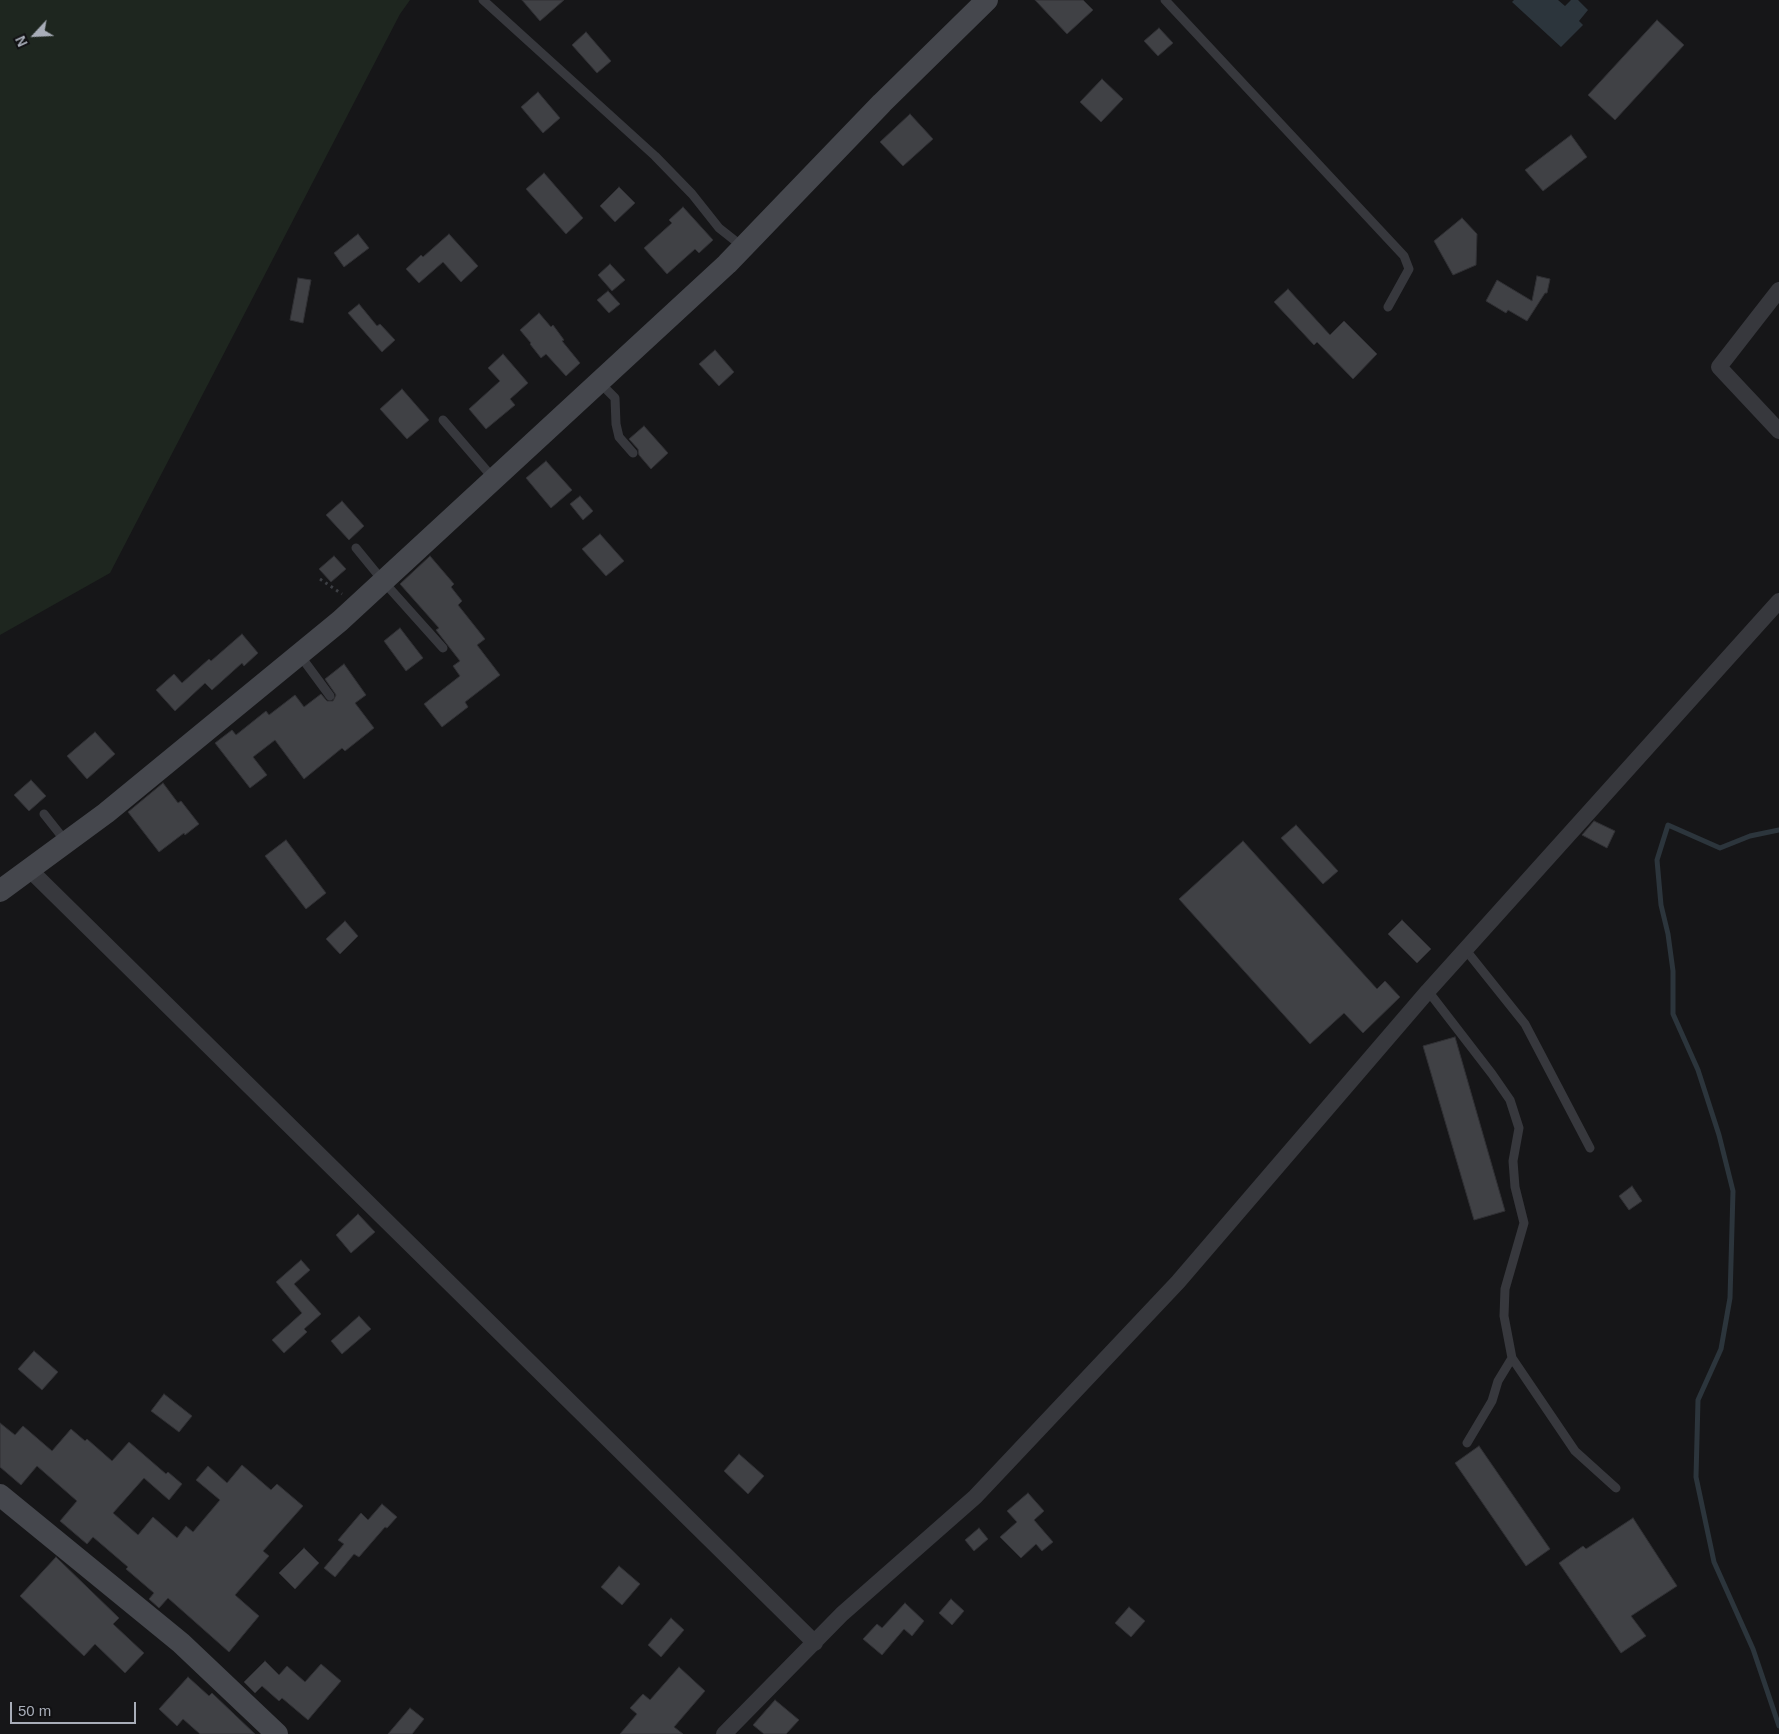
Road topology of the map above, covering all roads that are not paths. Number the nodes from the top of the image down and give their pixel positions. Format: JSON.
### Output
{"nodes":[{"id":1,"x":483,"y":0,"type":"edge"},
{"id":2,"x":987,"y":0,"type":"edge"},
{"id":3,"x":1166,"y":0,"type":"edge"},
{"id":4,"x":744,"y":247,"type":"junction"},
{"id":5,"x":1779,"y":290,"type":"edge"},
{"id":6,"x":1388,"y":307,"type":"dead end"},
{"id":7,"x":599,"y":382,"type":"junction"},
{"id":8,"x":443,"y":420,"type":"dead end"},
{"id":9,"x":1779,"y":431,"type":"edge"},
{"id":10,"x":633,"y":453,"type":"dead end"},
{"id":11,"x":494,"y":478,"type":"junction"},
{"id":12,"x":356,"y":548,"type":"dead end"},
{"id":13,"x":383,"y":581,"type":"junction"},
{"id":14,"x":1779,"y":601,"type":"edge"},
{"id":15,"x":443,"y":648,"type":"dead end"},
{"id":16,"x":299,"y":654,"type":"junction"},
{"id":17,"x":330,"y":696,"type":"dead end"},
{"id":18,"x":44,"y":814,"type":"dead end"},
{"id":19,"x":67,"y":843,"type":"junction"},
{"id":20,"x":30,"y":870,"type":"junction"},
{"id":21,"x":0,"y":891,"type":"edge"},
{"id":22,"x":1465,"y":949,"type":"junction"},
{"id":23,"x":1428,"y":991,"type":"junction"},
{"id":24,"x":1590,"y":1148,"type":"dead end"},
{"id":25,"x":1512,"y":1358,"type":"junction"},
{"id":26,"x":1467,"y":1444,"type":"dead end"},
{"id":27,"x":1616,"y":1488,"type":"dead end"},
{"id":28,"x":0,"y":1495,"type":"edge"},
{"id":29,"x":815,"y":1642,"type":"junction"},
{"id":30,"x":277,"y":1734,"type":"edge"},
{"id":31,"x":724,"y":1734,"type":"edge"}],
"edges":[{"from":1,"to":4,"type":"lane"},
{"from":2,"to":4,"type":"street"},
{"from":3,"to":6,"type":"lane"},
{"from":4,"to":7,"type":"street"},
{"from":5,"to":9,"type":"street"},
{"from":7,"to":10,"type":"lane"},
{"from":7,"to":11,"type":"street"},
{"from":8,"to":11,"type":"lane"},
{"from":11,"to":13,"type":"street"},
{"from":12,"to":13,"type":"lane"},
{"from":13,"to":15,"type":"lane"},
{"from":13,"to":16,"type":"street"},
{"from":14,"to":22,"type":"street"},
{"from":16,"to":17,"type":"lane"},
{"from":16,"to":19,"type":"street"},
{"from":18,"to":19,"type":"lane"},
{"from":19,"to":20,"type":"street"},
{"from":20,"to":21,"type":"street"},
{"from":20,"to":29,"type":"street"},
{"from":22,"to":23,"type":"street"},
{"from":22,"to":24,"type":"lane"},
{"from":23,"to":25,"type":"lane"},
{"from":23,"to":29,"type":"street"},
{"from":25,"to":26,"type":"lane"},
{"from":25,"to":27,"type":"lane"},
{"from":28,"to":30,"type":"street"},
{"from":29,"to":31,"type":"street"}]}
